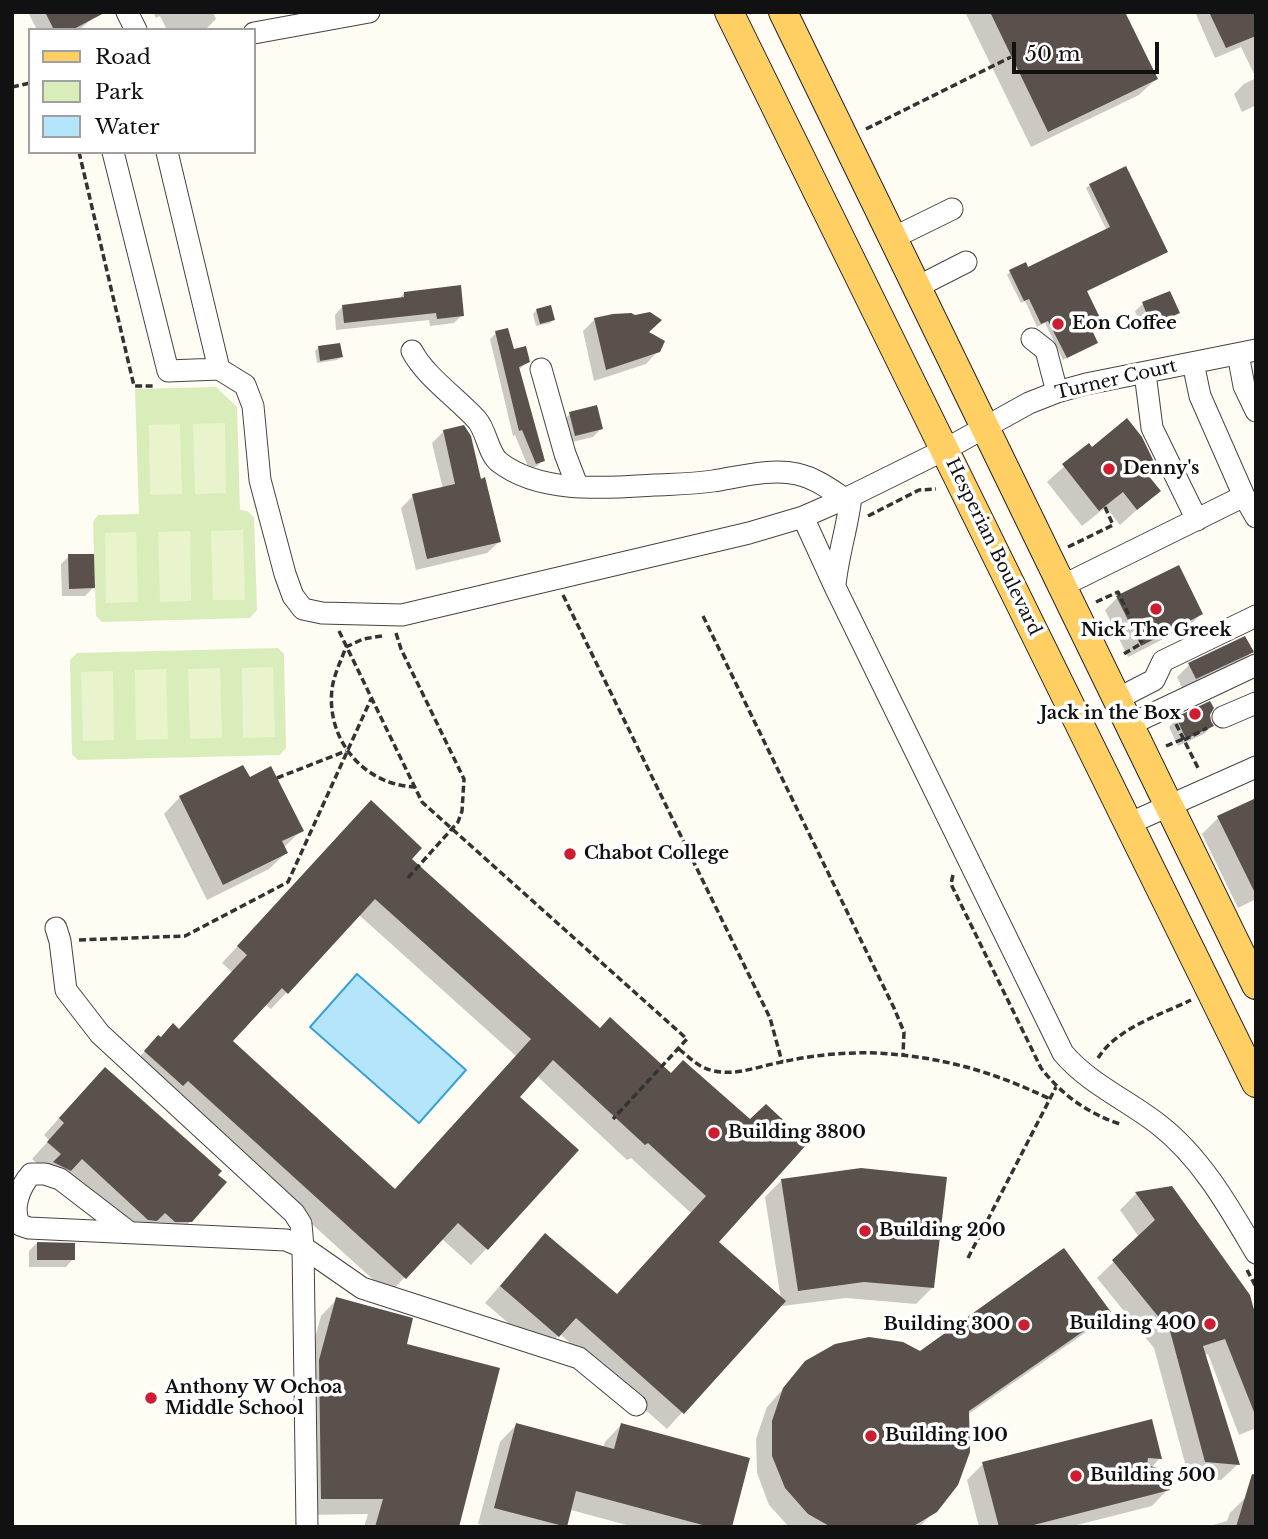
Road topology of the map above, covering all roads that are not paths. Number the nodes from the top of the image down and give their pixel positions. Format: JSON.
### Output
{"nodes":[{"id":1,"x":127,"y":12,"type":"edge"},
{"id":2,"x":369,"y":12,"type":"edge"},
{"id":3,"x":729,"y":12,"type":"edge"},
{"id":4,"x":783,"y":12,"type":"edge"},
{"id":5,"x":135,"y":28,"type":"edge"},
{"id":6,"x":256,"y":33,"type":"edge"},
{"id":7,"x":114,"y":154,"type":"edge"},
{"id":8,"x":167,"y":154,"type":"edge"},
{"id":9,"x":952,"y":209,"type":"dead end"},
{"id":10,"x":893,"y":238,"type":"junction"},
{"id":11,"x":965,"y":262,"type":"dead end"},
{"id":12,"x":917,"y":287,"type":"junction"},
{"id":13,"x":1032,"y":339,"type":"dead end"},
{"id":14,"x":412,"y":351,"type":"dead end"},
{"id":15,"x":1247,"y":352,"type":"edge"},
{"id":16,"x":1193,"y":363,"type":"junction"},
{"id":17,"x":219,"y":369,"type":"junction"},
{"id":18,"x":541,"y":369,"type":"dead end"},
{"id":19,"x":1145,"y":373,"type":"junction"},
{"id":20,"x":1058,"y":392,"type":"junction"},
{"id":21,"x":1256,"y":411,"type":"edge"},
{"id":22,"x":985,"y":427,"type":"junction"},
{"id":23,"x":946,"y":449,"type":"junction"},
{"id":24,"x":577,"y":485,"type":"junction"},
{"id":25,"x":1244,"y":496,"type":"junction"},
{"id":26,"x":848,"y":497,"type":"junction"},
{"id":27,"x":803,"y":517,"type":"junction"},
{"id":28,"x":1256,"y":517,"type":"edge"},
{"id":29,"x":1197,"y":520,"type":"junction"},
{"id":30,"x":1062,"y":586,"type":"junction"},
{"id":31,"x":835,"y":587,"type":"junction"},
{"id":32,"x":1256,"y":615,"type":"edge"},
{"id":33,"x":1256,"y":665,"type":"edge"},
{"id":34,"x":1117,"y":699,"type":"junction"},
{"id":35,"x":1256,"y":703,"type":"edge"},
{"id":36,"x":1223,"y":717,"type":"road end"},
{"id":37,"x":1129,"y":725,"type":"junction"},
{"id":38,"x":1256,"y":767,"type":"edge"},
{"id":39,"x":1169,"y":806,"type":"junction"},
{"id":40,"x":1128,"y":824,"type":"junction"},
{"id":41,"x":58,"y":934,"type":"road end"},
{"id":42,"x":1253,"y":974,"type":"edge"},
{"id":43,"x":1256,"y":1083,"type":"edge"},
{"id":44,"x":129,"y":1231,"type":"junction"},
{"id":45,"x":303,"y":1247,"type":"junction"},
{"id":46,"x":1250,"y":1260,"type":"edge"},
{"id":47,"x":636,"y":1405,"type":"dead end"},
{"id":48,"x":307,"y":1527,"type":"edge"}],
"edges":[{"from":1,"to":5,"type":"street"},
{"from":2,"to":6,"type":"street"},
{"from":3,"to":23,"type":"main road","name":"Hesperian Boulevard"},
{"from":4,"to":10,"type":"main road"},
{"from":7,"to":17,"type":"street"},
{"from":8,"to":17,"type":"street"},
{"from":9,"to":10,"type":"street"},
{"from":10,"to":12,"type":"main road"},
{"from":11,"to":12,"type":"street"},
{"from":12,"to":22,"type":"main road"},
{"from":13,"to":20,"type":"street"},
{"from":14,"to":24,"type":"street"},
{"from":15,"to":16,"type":"street","name":"Turner Court"},
{"from":15,"to":21,"type":"street"},
{"from":16,"to":19,"type":"street","name":"Turner Court"},
{"from":16,"to":25,"type":"street"},
{"from":17,"to":27,"type":"street","name":"Turner Court"},
{"from":18,"to":24,"type":"street"},
{"from":19,"to":20,"type":"street","name":"Turner Court"},
{"from":19,"to":29,"type":"street"},
{"from":20,"to":22,"type":"street","name":"Turner Court"},
{"from":22,"to":23,"type":"street","name":"Turner Court"},
{"from":22,"to":30,"type":"main road"},
{"from":23,"to":26,"type":"street","name":"Turner Court"},
{"from":23,"to":40,"type":"main road","name":"Hesperian Boulevard"},
{"from":24,"to":26,"type":"street"},
{"from":25,"to":28,"type":"street"},
{"from":25,"to":29,"type":"street"},
{"from":26,"to":27,"type":"street","name":"Turner Court"},
{"from":26,"to":31,"type":"street"},
{"from":27,"to":31,"type":"street"},
{"from":29,"to":30,"type":"street"},
{"from":30,"to":34,"type":"main road"},
{"from":31,"to":46,"type":"street"},
{"from":32,"to":34,"type":"street"},
{"from":33,"to":37,"type":"street"},
{"from":34,"to":37,"type":"main road"},
{"from":35,"to":36,"type":"street"},
{"from":37,"to":39,"type":"main road"},
{"from":38,"to":39,"type":"street"},
{"from":39,"to":40,"type":"street"},
{"from":39,"to":42,"type":"main road"},
{"from":40,"to":43,"type":"main road","name":"Hesperian Boulevard"},
{"from":41,"to":45,"type":"street"},
{"from":44,"to":44,"type":"street"},
{"from":44,"to":45,"type":"street"},
{"from":45,"to":47,"type":"street"},
{"from":45,"to":48,"type":"street"}]}
